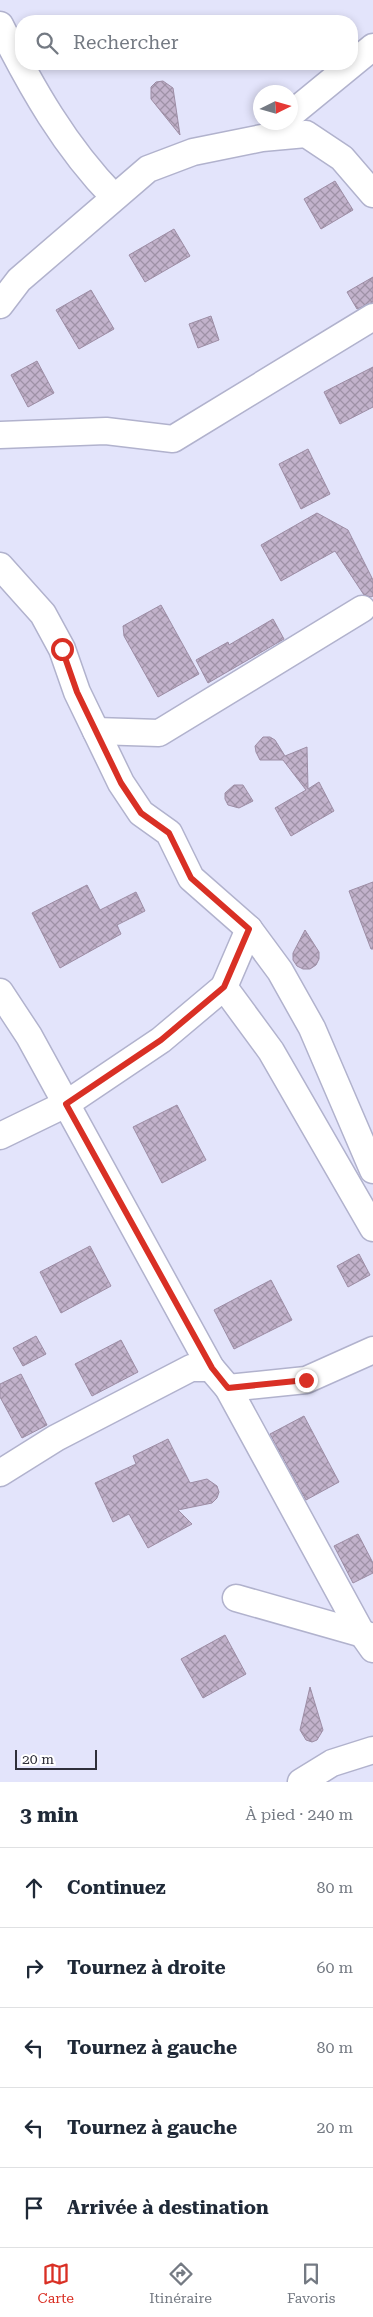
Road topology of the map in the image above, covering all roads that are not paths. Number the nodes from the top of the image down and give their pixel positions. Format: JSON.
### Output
{"nodes":[{"id":1,"x":0,"y":25,"type":"edge"},
{"id":2,"x":373,"y":48,"type":"edge"},
{"id":3,"x":15,"y":54,"type":"edge"},
{"id":4,"x":358,"y":60,"type":"edge"},
{"id":5,"x":23,"y":70,"type":"edge"},
{"id":6,"x":346,"y":70,"type":"edge"},
{"id":7,"x":298,"y":109,"type":"edge"},
{"id":8,"x":272,"y":130,"type":"edge"},
{"id":9,"x":373,"y":194,"type":"edge"},
{"id":10,"x":114,"y":197,"type":"junction"},
{"id":11,"x":0,"y":305,"type":"edge"},
{"id":12,"x":373,"y":317,"type":"edge"},
{"id":13,"x":0,"y":435,"type":"edge"},
{"id":14,"x":0,"y":566,"type":"edge"},
{"id":15,"x":362,"y":609,"type":"dead end"},
{"id":16,"x":96,"y":730,"type":"junction"},
{"id":17,"x":249,"y":929,"type":"junction"},
{"id":18,"x":224,"y":987,"type":"junction"},
{"id":19,"x":0,"y":992,"type":"edge"},
{"id":20,"x":66,"y":1104,"type":"junction"},
{"id":21,"x":0,"y":1136,"type":"edge"},
{"id":22,"x":373,"y":1170,"type":"edge"},
{"id":23,"x":373,"y":1228,"type":"edge"},
{"id":24,"x":373,"y":1350,"type":"edge"},
{"id":25,"x":220,"y":1378,"type":"junction"},
{"id":26,"x":0,"y":1473,"type":"edge"},
{"id":27,"x":236,"y":1598,"type":"dead end"},
{"id":28,"x":369,"y":1640,"type":"edge"},
{"id":29,"x":373,"y":1750,"type":"edge"},
{"id":30,"x":300,"y":1782,"type":"edge"}],
"edges":[{"from":1,"to":3,"type":"street"},
{"from":2,"to":4,"type":"street"},
{"from":5,"to":10,"type":"street"},
{"from":6,"to":7,"type":"street"},
{"from":8,"to":9,"type":"street"},
{"from":8,"to":10,"type":"street"},
{"from":10,"to":11,"type":"street"},
{"from":12,"to":13,"type":"street"},
{"from":14,"to":16,"type":"street"},
{"from":15,"to":16,"type":"street"},
{"from":16,"to":17,"type":"street"},
{"from":17,"to":18,"type":"street"},
{"from":17,"to":22,"type":"street"},
{"from":18,"to":20,"type":"street"},
{"from":18,"to":23,"type":"street"},
{"from":19,"to":20,"type":"street"},
{"from":20,"to":21,"type":"street"},
{"from":20,"to":25,"type":"street"},
{"from":24,"to":25,"type":"street"},
{"from":25,"to":26,"type":"street"},
{"from":25,"to":28,"type":"street"},
{"from":27,"to":28,"type":"street"},
{"from":29,"to":30,"type":"street"}]}
